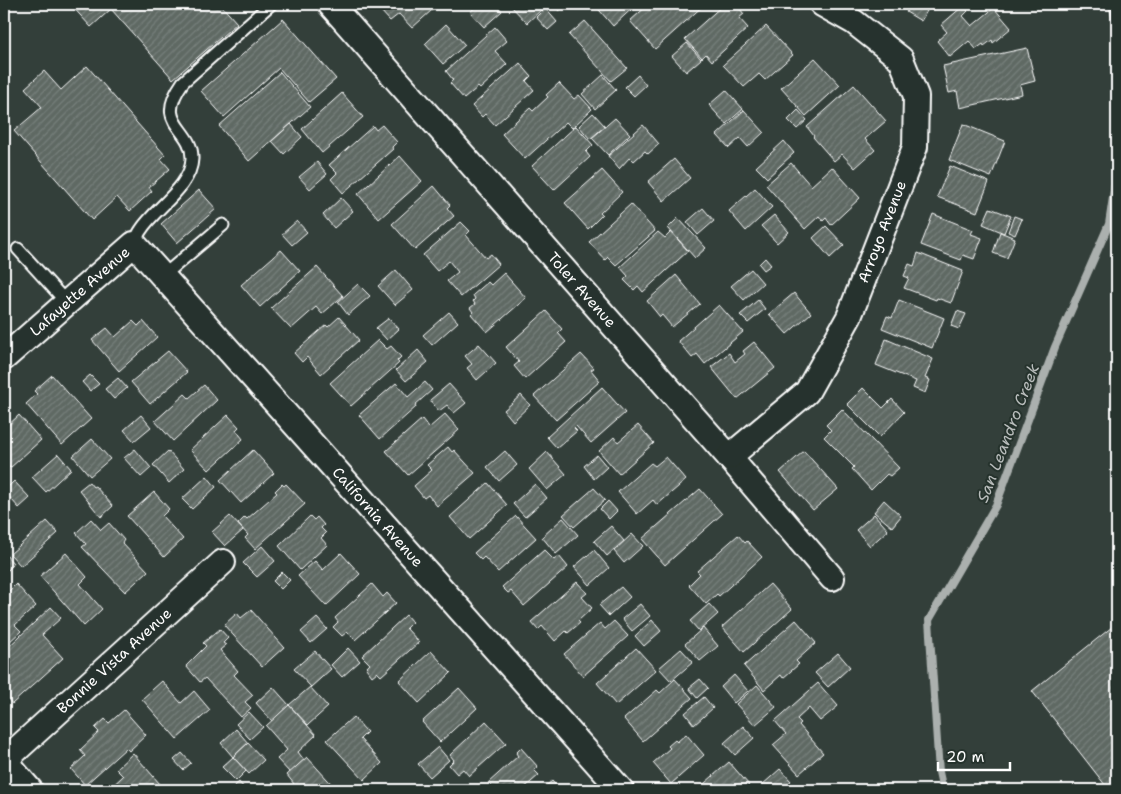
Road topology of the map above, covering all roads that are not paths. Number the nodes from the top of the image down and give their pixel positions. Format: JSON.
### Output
{"nodes":[{"id":1,"x":271,"y":4,"type":"edge"},
{"id":2,"x":330,"y":4,"type":"edge"},
{"id":3,"x":822,"y":4,"type":"edge"},
{"id":4,"x":223,"y":226,"type":"dead end"},
{"id":5,"x":134,"y":244,"type":"junction"},
{"id":6,"x":18,"y":248,"type":"dead end"},
{"id":7,"x":163,"y":276,"type":"junction"},
{"id":8,"x":67,"y":303,"type":"junction"},
{"id":9,"x":4,"y":358,"type":"edge"},
{"id":10,"x":729,"y":457,"type":"junction"},
{"id":11,"x":224,"y":562,"type":"dead end"},
{"id":12,"x":832,"y":578,"type":"dead end"},
{"id":13,"x":4,"y":761,"type":"edge"},
{"id":14,"x":30,"y":790,"type":"edge"},
{"id":15,"x":621,"y":790,"type":"edge"}],
"edges":[{"from":1,"to":5,"type":"lane"},
{"from":2,"to":10,"type":"street","name":"Toler Avenue"},
{"from":3,"to":10,"type":"street","name":"Arroyo Avenue"},
{"from":4,"to":7,"type":"lane"},
{"from":5,"to":7,"type":"street","name":"California Avenue"},
{"from":5,"to":8,"type":"street","name":"Lafayette Avenue"},
{"from":6,"to":8,"type":"lane"},
{"from":7,"to":15,"type":"street","name":"California Avenue"},
{"from":8,"to":9,"type":"street","name":"Lafayette Avenue"},
{"from":10,"to":12,"type":"street","name":"Toler Avenue"},
{"from":11,"to":13,"type":"street","name":"Bonnie Vista Avenue"},
{"from":13,"to":14,"type":"street"}]}
